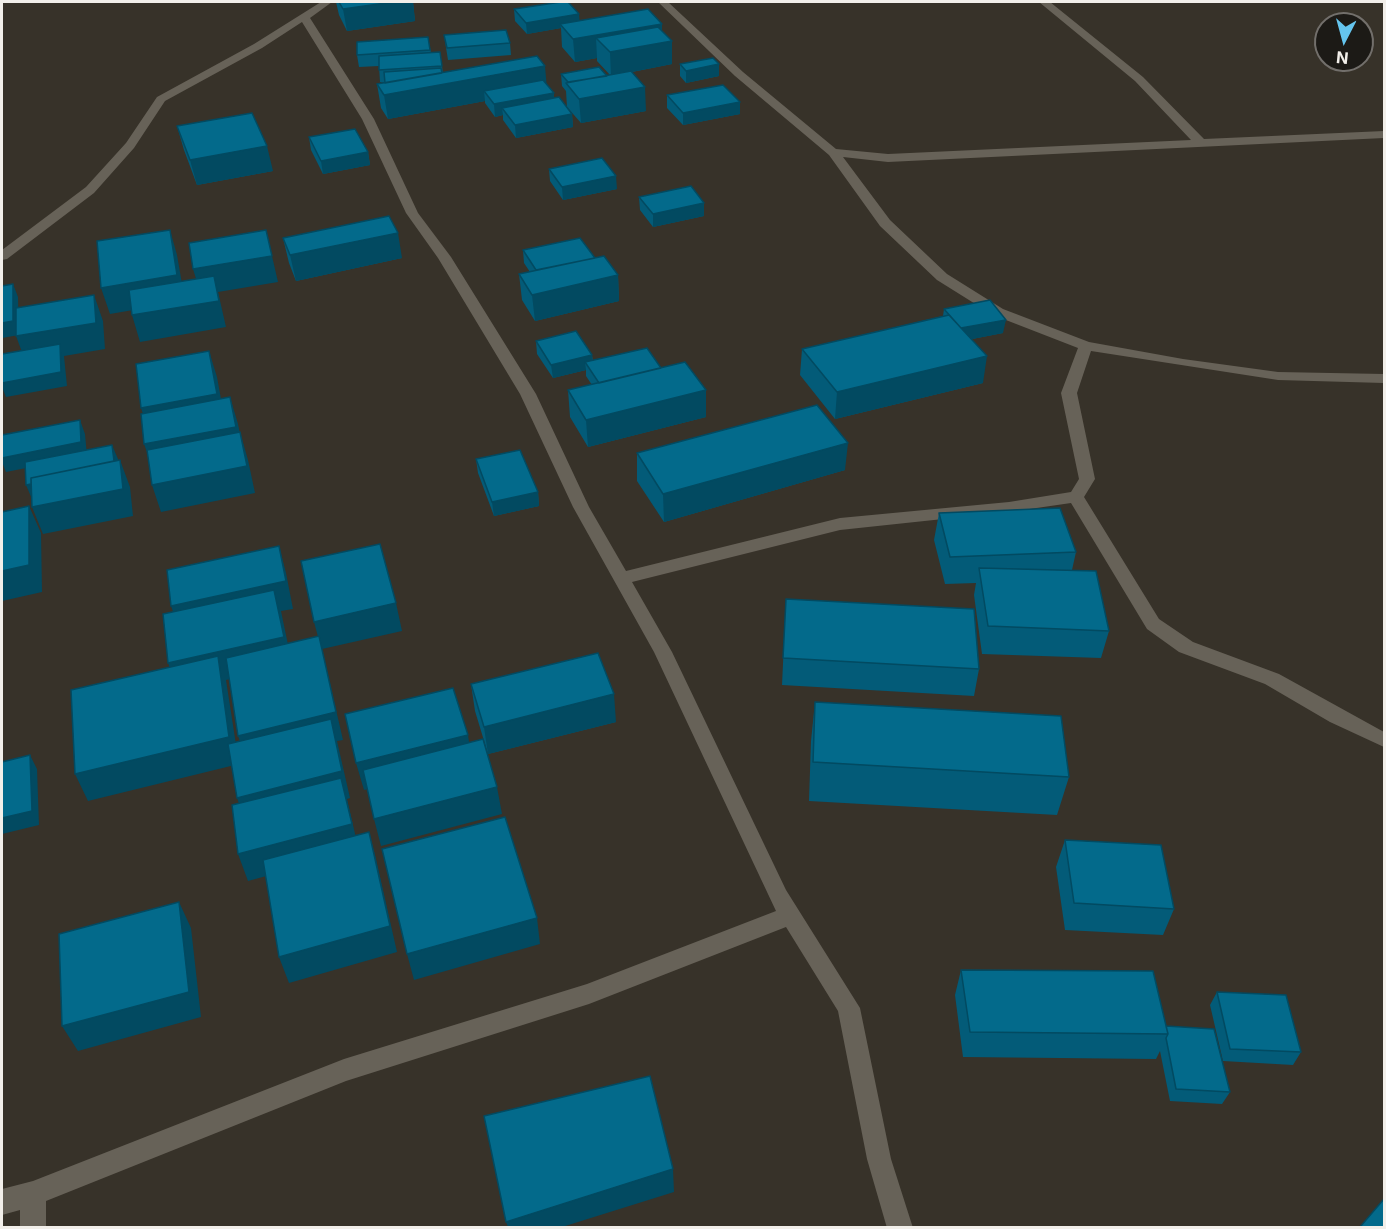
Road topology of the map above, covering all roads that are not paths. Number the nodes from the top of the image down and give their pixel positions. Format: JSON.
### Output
{"nodes":[{"id":1,"x":327,"y":2,"type":"edge"},
{"id":2,"x":663,"y":2,"type":"edge"},
{"id":3,"x":1044,"y":2,"type":"edge"},
{"id":4,"x":304,"y":17,"type":"junction"},
{"id":5,"x":1384,"y":134,"type":"edge"},
{"id":6,"x":1200,"y":142,"type":"junction"},
{"id":7,"x":833,"y":152,"type":"junction"},
{"id":8,"x":2,"y":256,"type":"edge"},
{"id":9,"x":1086,"y":346,"type":"junction"},
{"id":10,"x":1384,"y":378,"type":"edge"},
{"id":11,"x":1076,"y":497,"type":"junction"},
{"id":12,"x":622,"y":578,"type":"junction"},
{"id":13,"x":1384,"y":740,"type":"edge"},
{"id":14,"x":791,"y":915,"type":"junction"},
{"id":15,"x":33,"y":1194,"type":"junction"},
{"id":16,"x":2,"y":1202,"type":"edge"},
{"id":17,"x":33,"y":1227,"type":"edge"},
{"id":18,"x":900,"y":1227,"type":"edge"}],
"edges":[{"from":1,"to":4,"type":"street"},
{"from":2,"to":7,"type":"street"},
{"from":3,"to":6,"type":"street"},
{"from":4,"to":8,"type":"street"},
{"from":4,"to":12,"type":"street"},
{"from":5,"to":6,"type":"street"},
{"from":6,"to":7,"type":"street"},
{"from":7,"to":9,"type":"street"},
{"from":9,"to":10,"type":"street"},
{"from":9,"to":11,"type":"street"},
{"from":11,"to":12,"type":"street"},
{"from":11,"to":13,"type":"street"},
{"from":12,"to":14,"type":"street"},
{"from":14,"to":15,"type":"street"},
{"from":14,"to":18,"type":"street"},
{"from":15,"to":16,"type":"street"},
{"from":15,"to":17,"type":"street"}]}
